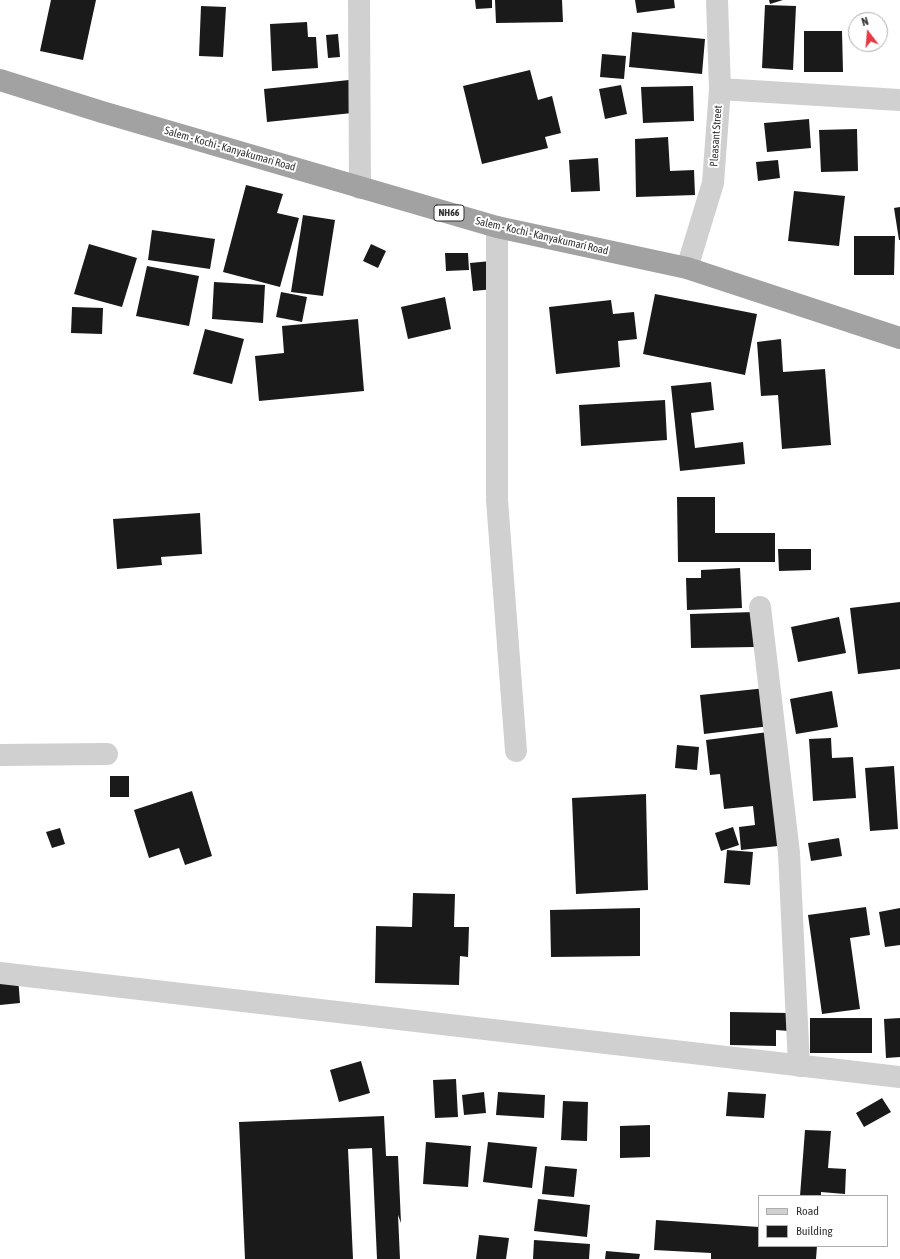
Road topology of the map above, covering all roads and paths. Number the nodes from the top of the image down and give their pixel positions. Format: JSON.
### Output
{"nodes":[{"id":1,"x":359,"y":0,"type":"edge"},
{"id":2,"x":717,"y":0,"type":"edge"},
{"id":3,"x":0,"y":80,"type":"edge"},
{"id":4,"x":720,"y":89,"type":"junction"},
{"id":5,"x":900,"y":100,"type":"edge"},
{"id":6,"x":360,"y":188,"type":"junction"},
{"id":7,"x":497,"y":227,"type":"junction"},
{"id":8,"x":687,"y":268,"type":"junction"},
{"id":9,"x":900,"y":338,"type":"edge"},
{"id":10,"x":760,"y":607,"type":"dead end"},
{"id":11,"x":516,"y":751,"type":"dead end"},
{"id":12,"x":107,"y":754,"type":"dead end"},
{"id":13,"x":0,"y":756,"type":"edge"},
{"id":14,"x":0,"y":973,"type":"edge"},
{"id":15,"x":799,"y":1066,"type":"junction"},
{"id":16,"x":900,"y":1077,"type":"edge"}],
"edges":[{"from":1,"to":6,"type":"street"},
{"from":2,"to":4,"type":"street","name":"Pleasant Street"},
{"from":3,"to":6,"type":"highway","name":"Salem - Kochi - Kanyakumari Road","number":"NH66"},
{"from":4,"to":5,"type":"street"},
{"from":4,"to":8,"type":"street","name":"Pleasant Street"},
{"from":6,"to":7,"type":"highway","name":"Salem - Kochi - Kanyakumari Road","number":"NH66"},
{"from":7,"to":8,"type":"highway","name":"Salem - Kochi - Kanyakumari Road","number":"NH66"},
{"from":7,"to":11,"type":"street"},
{"from":8,"to":9,"type":"highway","name":"Salem - Kochi - Kanyakumari Road","number":"NH66"},
{"from":10,"to":15,"type":"street"},
{"from":12,"to":13,"type":"street"},
{"from":14,"to":15,"type":"street"},
{"from":15,"to":16,"type":"street"}]}
